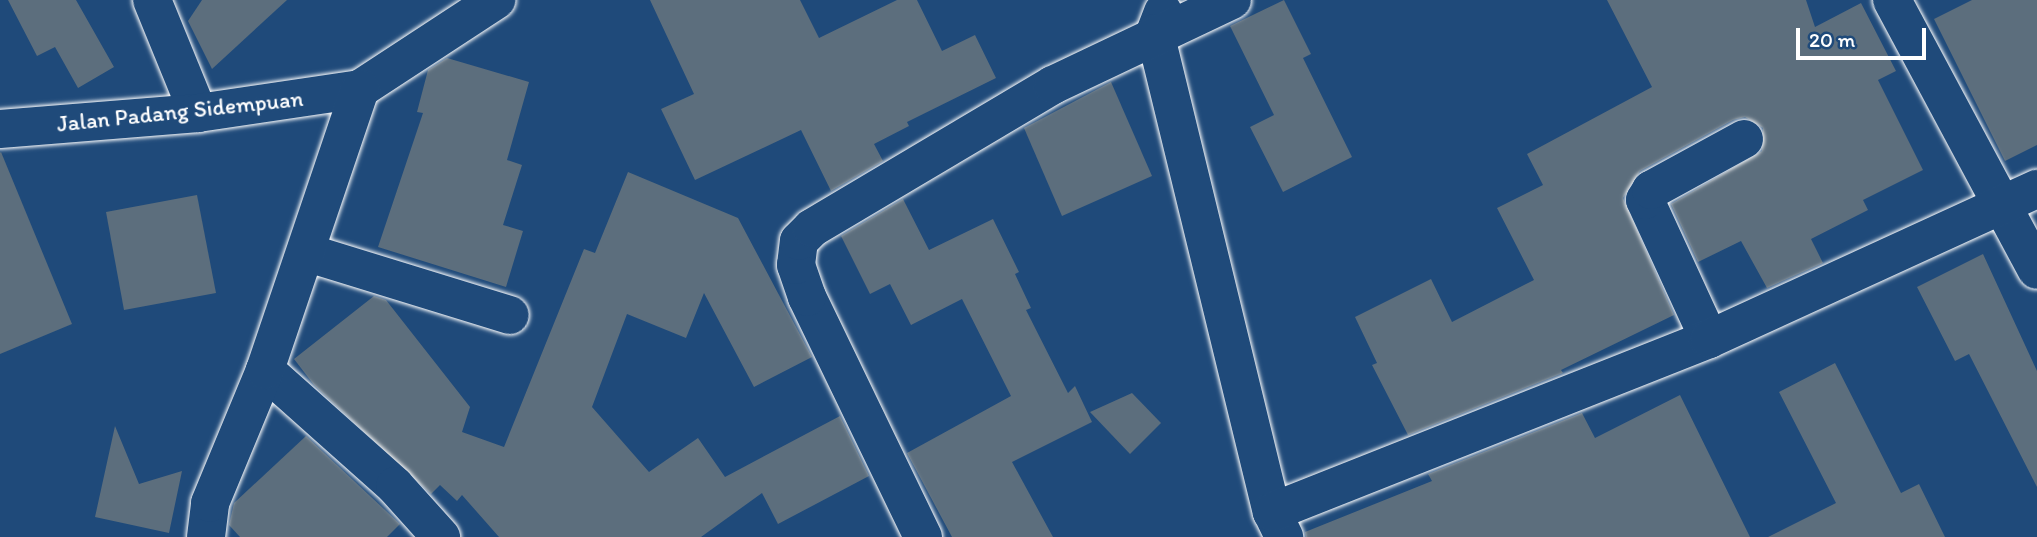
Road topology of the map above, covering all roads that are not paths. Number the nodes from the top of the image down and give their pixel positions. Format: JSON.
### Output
{"nodes":[{"id":1,"x":152,"y":0,"type":"edge"},
{"id":2,"x":496,"y":0,"type":"edge"},
{"id":3,"x":1232,"y":0,"type":"edge"},
{"id":4,"x":1892,"y":0,"type":"edge"},
{"id":5,"x":1162,"y":17,"type":"edge"},
{"id":6,"x":360,"y":89,"type":"junction"},
{"id":7,"x":198,"y":113,"type":"junction"},
{"id":8,"x":0,"y":129,"type":"edge"},
{"id":9,"x":1744,"y":139,"type":"dead end"},
{"id":10,"x":2021,"y":197,"type":"edge"},
{"id":11,"x":308,"y":253,"type":"junction"},
{"id":12,"x":2037,"y":270,"type":"edge"},
{"id":13,"x":510,"y":315,"type":"dead end"},
{"id":14,"x":1709,"y":339,"type":"junction"},
{"id":15,"x":265,"y":370,"type":"junction"},
{"id":16,"x":1278,"y":524,"type":"edge"},
{"id":17,"x":206,"y":537,"type":"edge"},
{"id":18,"x":442,"y":537,"type":"edge"},
{"id":19,"x":923,"y":537,"type":"edge"}],
"edges":[{"from":1,"to":7,"type":"street"},
{"from":2,"to":6,"type":"street"},
{"from":3,"to":5,"type":"street"},
{"from":4,"to":10,"type":"street"},
{"from":5,"to":16,"type":"street"},
{"from":5,"to":19,"type":"street"},
{"from":6,"to":7,"type":"street","name":"Jalan Padang Sidempuan"},
{"from":6,"to":11,"type":"street"},
{"from":7,"to":8,"type":"street","name":"Jalan Padang Sidempuan"},
{"from":9,"to":14,"type":"street"},
{"from":10,"to":12,"type":"street"},
{"from":10,"to":14,"type":"street"},
{"from":11,"to":13,"type":"street"},
{"from":11,"to":15,"type":"street"},
{"from":14,"to":16,"type":"street"},
{"from":15,"to":17,"type":"street"},
{"from":15,"to":18,"type":"street"}]}
